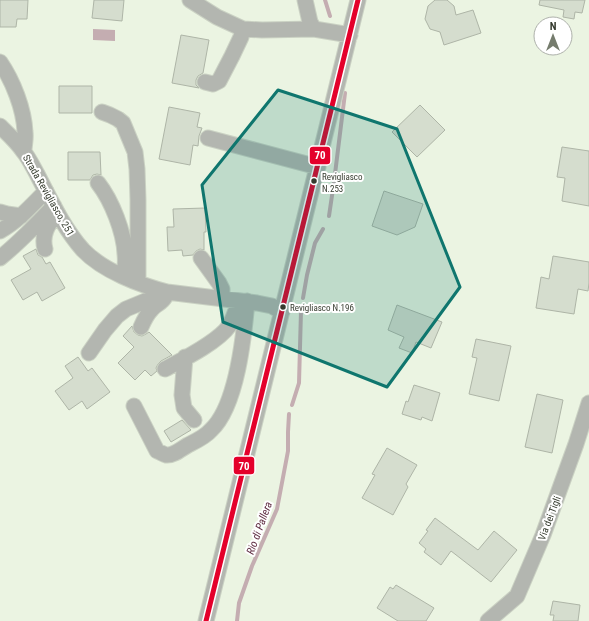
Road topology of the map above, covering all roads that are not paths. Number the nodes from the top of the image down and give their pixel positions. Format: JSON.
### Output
{"nodes":[{"id":1,"x":190,"y":0,"type":"edge"},
{"id":2,"x":205,"y":0,"type":"edge"},
{"id":3,"x":305,"y":0,"type":"edge"},
{"id":4,"x":358,"y":0,"type":"edge"},
{"id":5,"x":237,"y":26,"type":"junction"},
{"id":6,"x":314,"y":29,"type":"junction"},
{"id":7,"x":350,"y":35,"type":"junction"},
{"id":8,"x":0,"y":62,"type":"edge"},
{"id":9,"x":205,"y":82,"type":"dead end"},
{"id":10,"x":102,"y":112,"type":"dead end"},
{"id":11,"x":2,"y":130,"type":"edge"},
{"id":12,"x":208,"y":138,"type":"dead end"},
{"id":13,"x":24,"y":151,"type":"junction"},
{"id":14,"x":318,"y":167,"type":"junction"},
{"id":15,"x":98,"y":183,"type":"dead end"},
{"id":16,"x":46,"y":191,"type":"junction"},
{"id":17,"x":56,"y":208,"type":"junction"},
{"id":18,"x":0,"y":212,"type":"edge"},
{"id":19,"x":21,"y":216,"type":"junction"},
{"id":20,"x":0,"y":231,"type":"edge"},
{"id":21,"x":45,"y":249,"type":"dead end"},
{"id":22,"x":0,"y":258,"type":"edge"},
{"id":23,"x":201,"y":258,"type":"dead end"},
{"id":24,"x":124,"y":276,"type":"junction"},
{"id":25,"x":138,"y":282,"type":"junction"},
{"id":26,"x":167,"y":292,"type":"junction"},
{"id":27,"x":222,"y":298,"type":"junction"},
{"id":28,"x":243,"y":301,"type":"junction"},
{"id":29,"x":282,"y":312,"type":"junction"},
{"id":30,"x":141,"y":327,"type":"dead end"},
{"id":31,"x":89,"y":354,"type":"dead end"},
{"id":32,"x":185,"y":358,"type":"junction"},
{"id":33,"x":165,"y":369,"type":"dead end"},
{"id":34,"x":589,"y":403,"type":"edge"},
{"id":35,"x":134,"y":406,"type":"dead end"},
{"id":36,"x":194,"y":420,"type":"dead end"},
{"id":37,"x":206,"y":621,"type":"edge"},
{"id":38,"x":488,"y":621,"type":"edge"}],
"edges":[{"from":1,"to":5,"type":"street"},
{"from":2,"to":5,"type":"street"},
{"from":3,"to":6,"type":"street"},
{"from":4,"to":7,"type":"street"},
{"from":5,"to":6,"type":"street"},
{"from":5,"to":9,"type":"street"},
{"from":6,"to":7,"type":"street"},
{"from":7,"to":14,"type":"street"},
{"from":8,"to":13,"type":"street"},
{"from":10,"to":25,"type":"street"},
{"from":11,"to":13,"type":"street","name":"Strada Revigliasco, 251"},
{"from":12,"to":14,"type":"street"},
{"from":13,"to":16,"type":"street","name":"Strada Revigliasco, 251"},
{"from":14,"to":29,"type":"street"},
{"from":15,"to":24,"type":"street"},
{"from":16,"to":17,"type":"street","name":"Strada Revigliasco, 251"},
{"from":16,"to":19,"type":"street"},
{"from":17,"to":21,"type":"street"},
{"from":17,"to":22,"type":"street"},
{"from":17,"to":24,"type":"street","name":"Strada Revigliasco, 251"},
{"from":18,"to":19,"type":"street"},
{"from":19,"to":20,"type":"street"},
{"from":23,"to":27,"type":"street"},
{"from":24,"to":25,"type":"street","name":"Strada Revigliasco, 251"},
{"from":25,"to":26,"type":"street","name":"Strada Revigliasco, 251"},
{"from":26,"to":27,"type":"street","name":"Strada Revigliasco, 251"},
{"from":26,"to":30,"type":"street"},
{"from":26,"to":31,"type":"street"},
{"from":27,"to":28,"type":"street","name":"Strada Revigliasco, 251"},
{"from":28,"to":29,"type":"street","name":"Strada Revigliasco, 251"},
{"from":28,"to":32,"type":"street"},
{"from":28,"to":35,"type":"street"},
{"from":29,"to":37,"type":"street"},
{"from":32,"to":33,"type":"street"},
{"from":32,"to":36,"type":"street"},
{"from":34,"to":38,"type":"street","name":"Via dei Tigli"}]}
